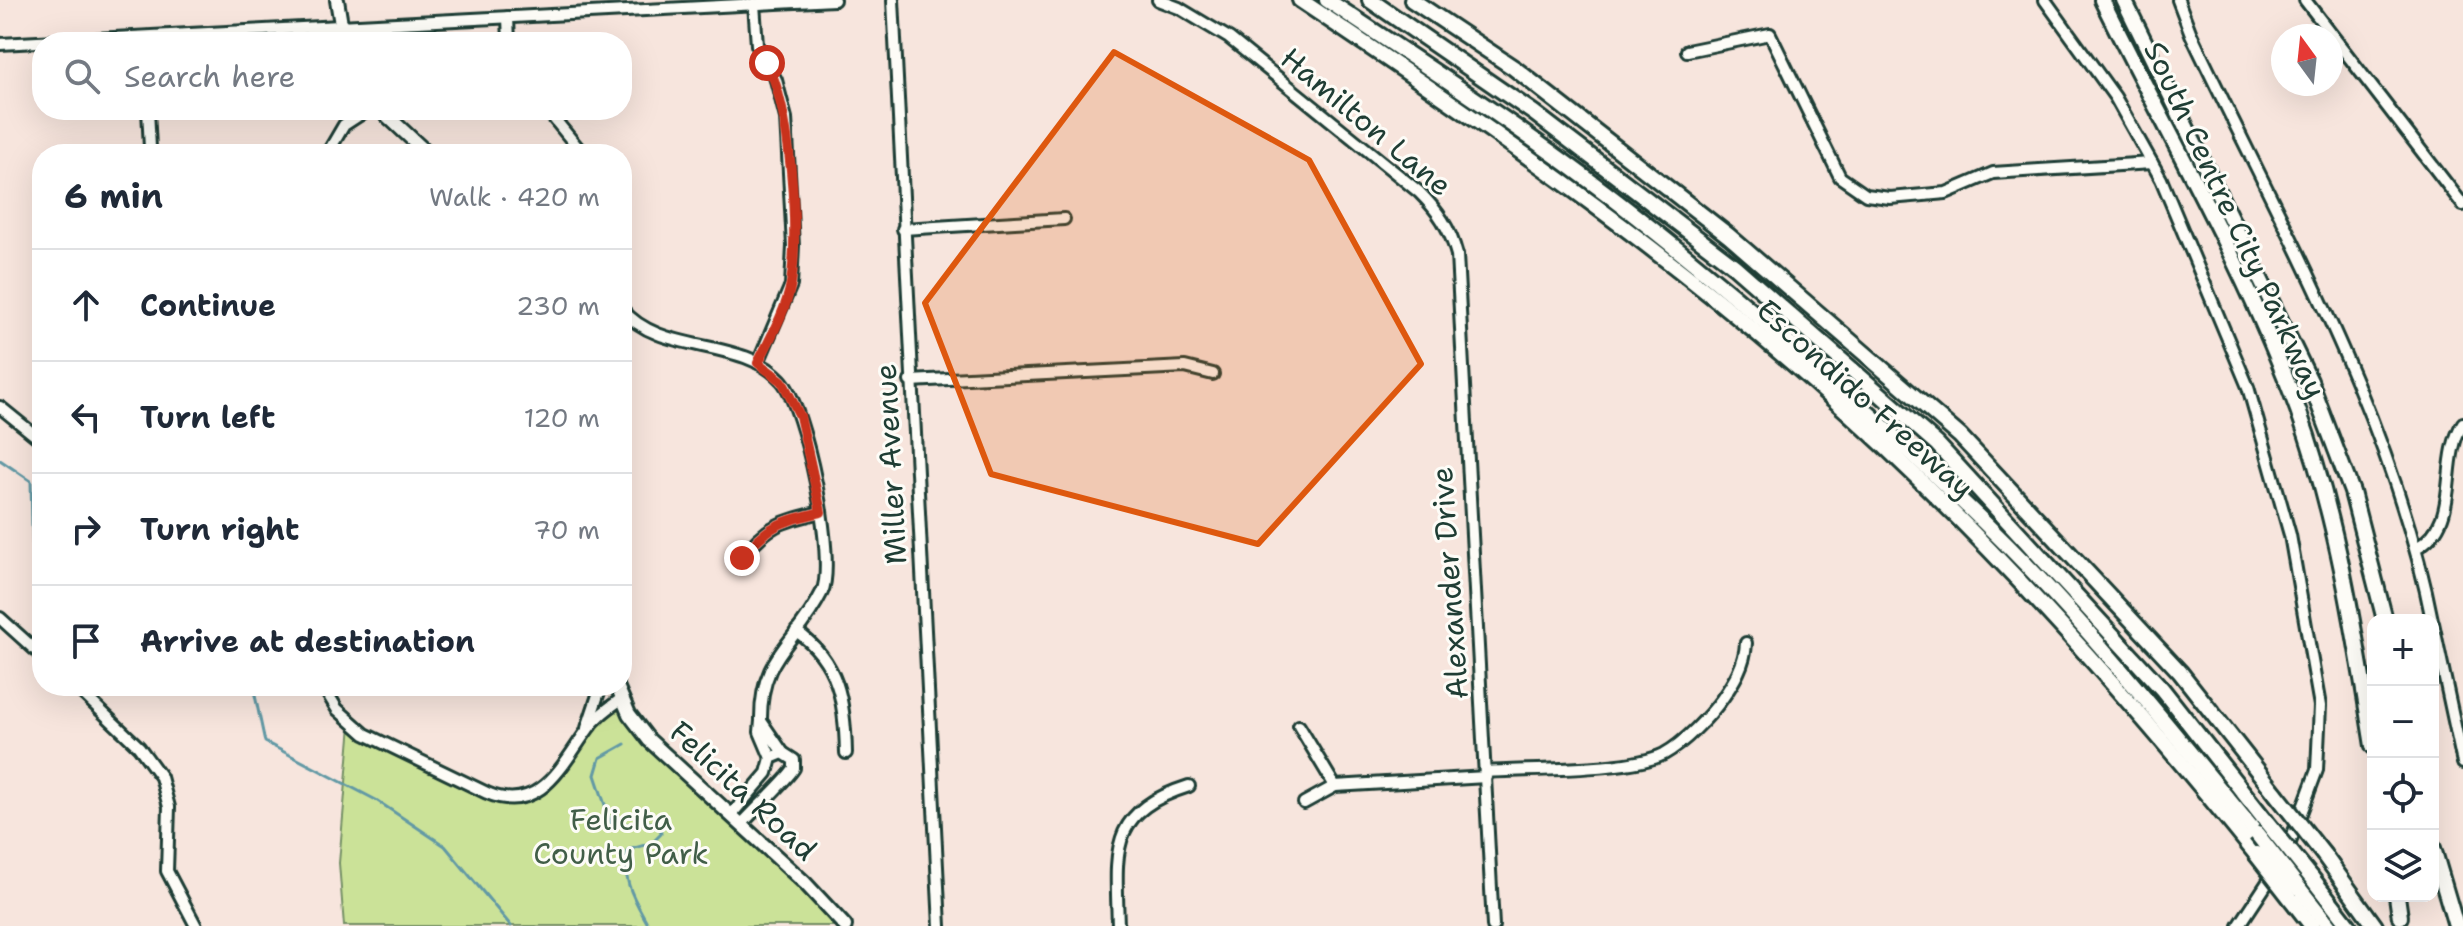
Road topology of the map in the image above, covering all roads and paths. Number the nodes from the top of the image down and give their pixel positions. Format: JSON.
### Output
{"nodes":[{"id":1,"x":337,"y":0,"type":"edge"},
{"id":2,"x":834,"y":0,"type":"edge"},
{"id":3,"x":893,"y":0,"type":"edge"},
{"id":4,"x":1158,"y":0,"type":"edge"},
{"id":5,"x":1300,"y":0,"type":"edge"},
{"id":6,"x":1327,"y":0,"type":"edge"},
{"id":7,"x":1370,"y":0,"type":"edge"},
{"id":8,"x":1412,"y":0,"type":"edge"},
{"id":9,"x":2045,"y":0,"type":"edge"},
{"id":10,"x":2124,"y":0,"type":"edge"},
{"id":11,"x":2178,"y":0,"type":"edge"},
{"id":12,"x":2305,"y":0,"type":"edge"},
{"id":13,"x":2101,"y":1,"type":"edge"},
{"id":14,"x":754,"y":4,"type":"junction"},
{"id":15,"x":508,"y":17,"type":"junction"},
{"id":16,"x":340,"y":26,"type":"junction"},
{"id":17,"x":249,"y":32,"type":"edge"},
{"id":18,"x":342,"y":32,"type":"edge"},
{"id":19,"x":509,"y":32,"type":"edge"},
{"id":20,"x":32,"y":43,"type":"edge"},
{"id":21,"x":0,"y":44,"type":"edge"},
{"id":22,"x":1687,"y":51,"type":"dead end"},
{"id":23,"x":149,"y":120,"type":"edge"},
{"id":24,"x":352,"y":120,"type":"edge"},
{"id":25,"x":392,"y":120,"type":"edge"},
{"id":26,"x":555,"y":120,"type":"edge"},
{"id":27,"x":150,"y":144,"type":"edge"},
{"id":28,"x":333,"y":144,"type":"edge"},
{"id":29,"x":417,"y":144,"type":"edge"},
{"id":30,"x":575,"y":144,"type":"edge"},
{"id":31,"x":2152,"y":163,"type":"junction"},
{"id":32,"x":2463,"y":205,"type":"edge"},
{"id":33,"x":1064,"y":219,"type":"dead end"},
{"id":34,"x":903,"y":229,"type":"junction"},
{"id":35,"x":1452,"y":238,"type":"joint"},
{"id":36,"x":632,"y":320,"type":"edge"},
{"id":37,"x":758,"y":363,"type":"junction"},
{"id":38,"x":1213,"y":374,"type":"dead end"},
{"id":39,"x":910,"y":381,"type":"junction"},
{"id":40,"x":0,"y":407,"type":"edge"},
{"id":41,"x":2463,"y":423,"type":"edge"},
{"id":42,"x":32,"y":433,"type":"edge"},
{"id":43,"x":821,"y":512,"type":"junction"},
{"id":44,"x":2416,"y":548,"type":"junction"},
{"id":45,"x":742,"y":558,"type":"dead end"},
{"id":46,"x":2383,"y":614,"type":"edge"},
{"id":47,"x":2431,"y":614,"type":"edge"},
{"id":48,"x":0,"y":618,"type":"edge"},
{"id":49,"x":796,"y":631,"type":"junction"},
{"id":50,"x":1746,"y":643,"type":"dead end"},
{"id":51,"x":32,"y":647,"type":"edge"},
{"id":52,"x":2439,"y":649,"type":"edge"},
{"id":53,"x":85,"y":696,"type":"edge"},
{"id":54,"x":329,"y":696,"type":"edge"},
{"id":55,"x":598,"y":696,"type":"edge"},
{"id":56,"x":620,"y":696,"type":"edge"},
{"id":57,"x":621,"y":699,"type":"junction"},
{"id":58,"x":2367,"y":714,"type":"edge"},
{"id":59,"x":761,"y":721,"type":"junction"},
{"id":60,"x":1299,"y":726,"type":"dead end"},
{"id":61,"x":587,"y":730,"type":"junction"},
{"id":62,"x":783,"y":753,"type":"junction"},
{"id":63,"x":846,"y":753,"type":"dead end"},
{"id":64,"x":771,"y":758,"type":"junction"},
{"id":65,"x":2463,"y":763,"type":"edge"},
{"id":66,"x":1486,"y":774,"type":"junction"},
{"id":67,"x":1189,"y":786,"type":"dead end"},
{"id":68,"x":1335,"y":786,"type":"junction"},
{"id":69,"x":1304,"y":803,"type":"dead end"},
{"id":70,"x":736,"y":820,"type":"junction"},
{"id":71,"x":2439,"y":868,"type":"edge"},
{"id":72,"x":2295,"y":894,"type":"junction"},
{"id":73,"x":2398,"y":902,"type":"edge"},
{"id":74,"x":2400,"y":917,"type":"dead end"},
{"id":75,"x":196,"y":926,"type":"edge"},
{"id":76,"x":845,"y":926,"type":"edge"},
{"id":77,"x":940,"y":926,"type":"edge"},
{"id":78,"x":1118,"y":926,"type":"edge"},
{"id":79,"x":1493,"y":926,"type":"edge"},
{"id":80,"x":2239,"y":926,"type":"edge"},
{"id":81,"x":2312,"y":926,"type":"edge"},
{"id":82,"x":2329,"y":926,"type":"edge"},
{"id":83,"x":2349,"y":926,"type":"edge"},
{"id":84,"x":2375,"y":926,"type":"edge"},
{"id":85,"x":2456,"y":926,"type":"edge"}],
"edges":[{"from":1,"to":16,"type":"main road"},
{"from":2,"to":14,"type":"street"},
{"from":3,"to":34,"type":"street","name":"Miller Avenue"},
{"from":4,"to":35,"type":"street","name":"Hamilton Lane"},
{"from":5,"to":72,"type":"highway","name":"Escondido Freeway","bridge":true},
{"from":6,"to":72,"type":"highway","bridge":true},
{"from":7,"to":83,"type":"highway","bridge":true},
{"from":8,"to":84,"type":"highway","name":"Escondido Freeway","bridge":true},
{"from":9,"to":31,"type":"street","name":"South Centre City Parkway"},
{"from":10,"to":46,"type":"highway","name":"South Centre City Parkway"},
{"from":11,"to":44,"type":"street"},
{"from":12,"to":32,"type":"street"},
{"from":13,"to":58,"type":"highway","name":"South Centre City Parkway"},
{"from":14,"to":15,"type":"street"},
{"from":14,"to":37,"type":"street"},
{"from":15,"to":16,"type":"street"},
{"from":15,"to":19,"type":"street"},
{"from":16,"to":17,"type":"street"},
{"from":16,"to":18,"type":"main road"},
{"from":20,"to":21,"type":"street"},
{"from":22,"to":31,"type":"street"},
{"from":23,"to":27,"type":"street"},
{"from":24,"to":28,"type":"street"},
{"from":25,"to":29,"type":"main road"},
{"from":26,"to":30,"type":"street"},
{"from":31,"to":80,"type":"street","name":"South Centre City Parkway"},
{"from":33,"to":34,"type":"street"},
{"from":34,"to":39,"type":"street","name":"Miller Avenue"},
{"from":35,"to":66,"type":"street","name":"Alexander Drive"},
{"from":36,"to":37,"type":"street"},
{"from":37,"to":43,"type":"street"},
{"from":38,"to":39,"type":"street"},
{"from":39,"to":77,"type":"street","name":"Miller Avenue"},
{"from":40,"to":42,"type":"street"},
{"from":41,"to":44,"type":"street"},
{"from":43,"to":45,"type":"street"},
{"from":43,"to":49,"type":"street"},
{"from":44,"to":47,"type":"street"},
{"from":48,"to":51,"type":"street"},
{"from":49,"to":59,"type":"street"},
{"from":49,"to":63,"type":"street"},
{"from":50,"to":66,"type":"street"},
{"from":52,"to":65,"type":"street"},
{"from":53,"to":75,"type":"street"},
{"from":54,"to":61,"type":"street"},
{"from":55,"to":61,"type":"street"},
{"from":56,"to":57,"type":"main road","name":"Felicita Road"},
{"from":57,"to":61,"type":"street"},
{"from":57,"to":70,"type":"main road","name":"Felicita Road"},
{"from":59,"to":62,"type":"street"},
{"from":59,"to":64,"type":"street"},
{"from":60,"to":68,"type":"street"},
{"from":62,"to":64,"type":"street"},
{"from":62,"to":70,"type":"street"},
{"from":64,"to":70,"type":"street"},
{"from":66,"to":68,"type":"street"},
{"from":66,"to":79,"type":"street","name":"Alexander Drive"},
{"from":67,"to":78,"type":"street"},
{"from":68,"to":69,"type":"street"},
{"from":70,"to":76,"type":"main road","name":"Felicita Road"},
{"from":71,"to":85,"type":"highway"},
{"from":72,"to":81,"type":"highway","name":"Escondido Freeway"},
{"from":72,"to":82,"type":"highway"},
{"from":73,"to":74,"type":"highway"}]}
